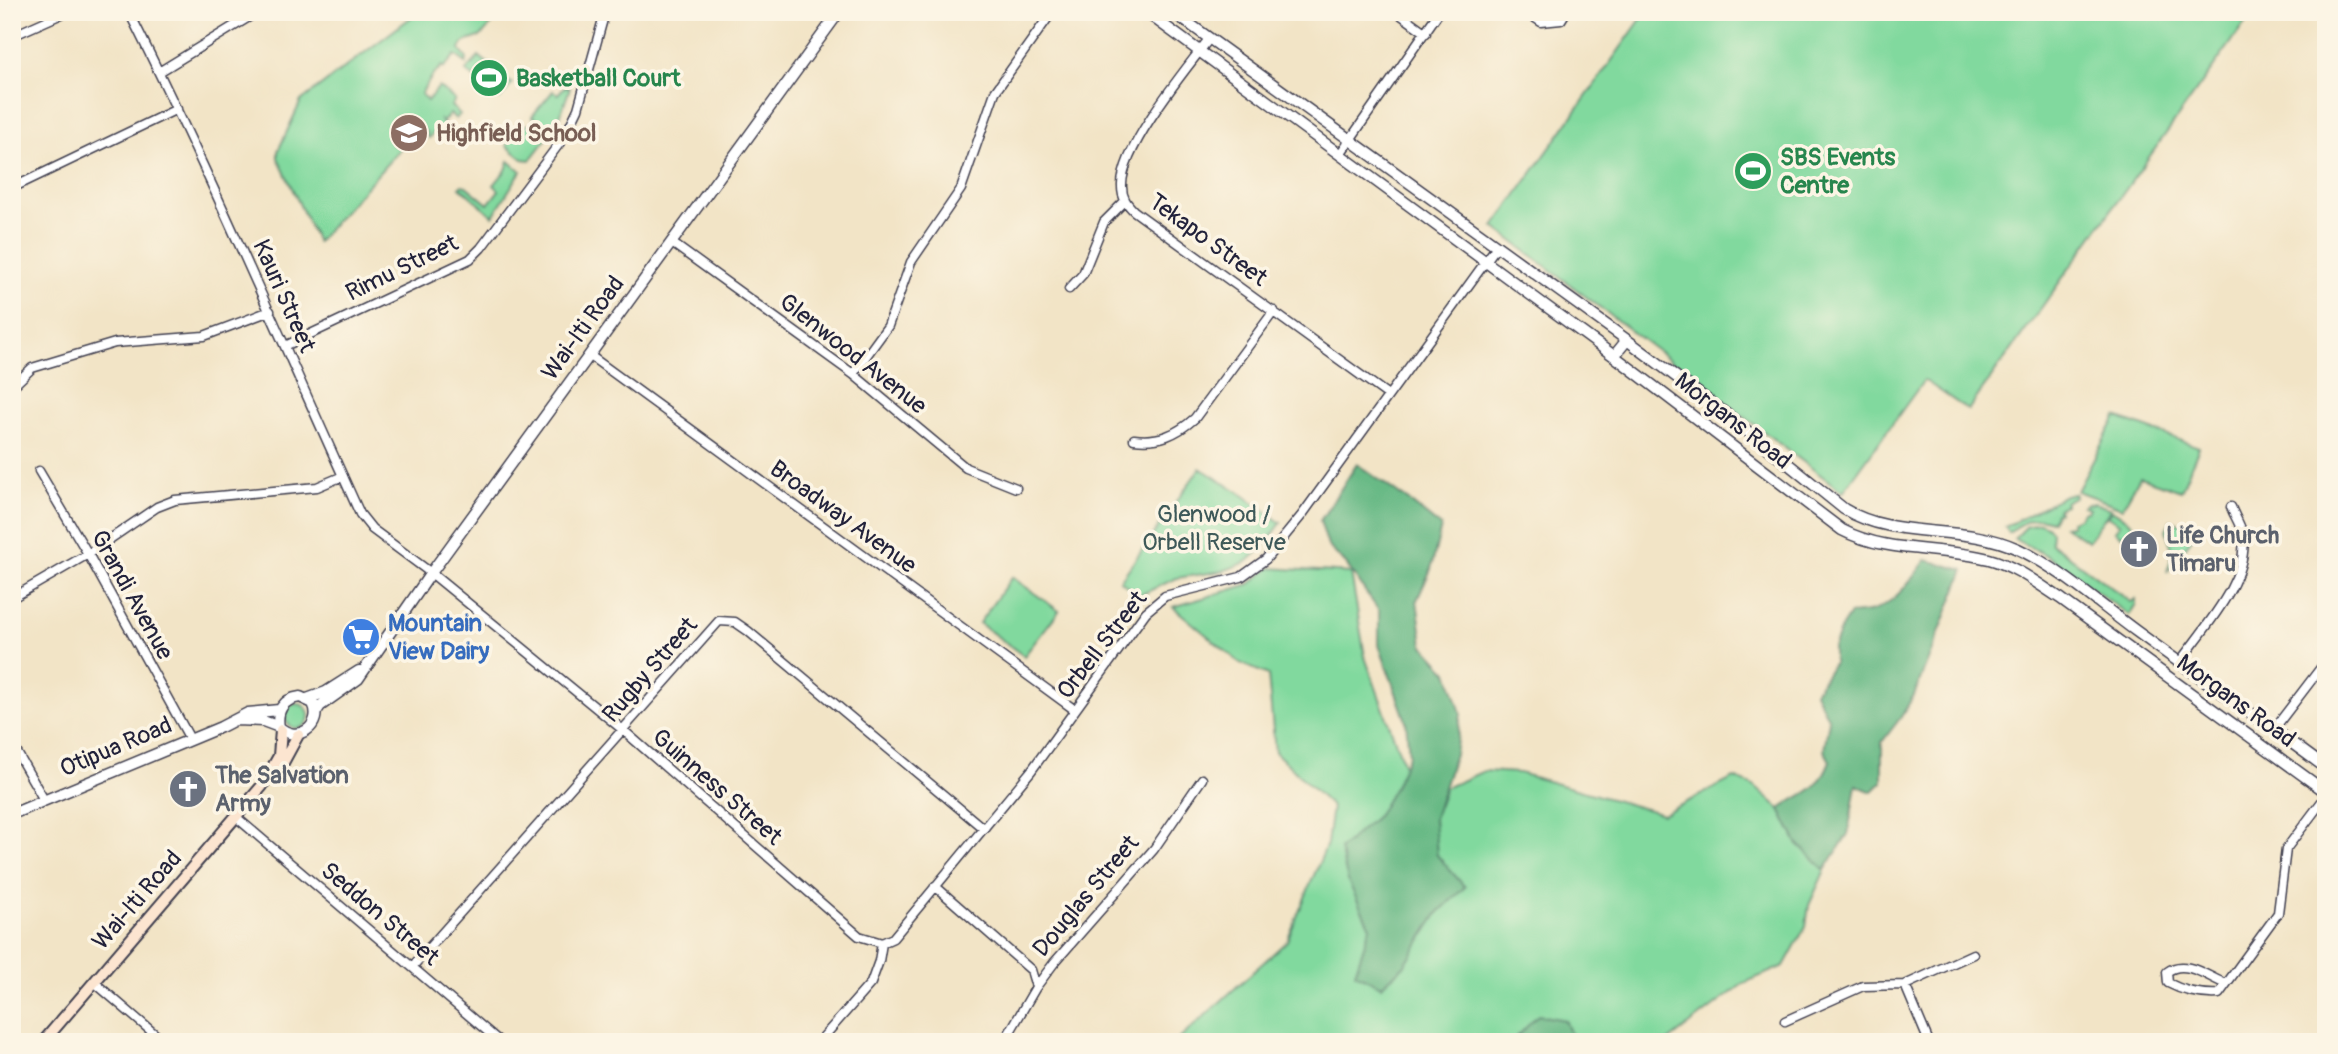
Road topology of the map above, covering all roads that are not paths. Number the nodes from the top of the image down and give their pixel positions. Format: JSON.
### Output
{"nodes":[{"id":1,"x":66,"y":12,"type":"edge"},
{"id":2,"x":130,"y":12,"type":"edge"},
{"id":3,"x":257,"y":12,"type":"edge"},
{"id":4,"x":605,"y":12,"type":"edge"},
{"id":5,"x":838,"y":12,"type":"edge"},
{"id":6,"x":1052,"y":12,"type":"edge"},
{"id":7,"x":1146,"y":12,"type":"edge"},
{"id":8,"x":1173,"y":12,"type":"edge"},
{"id":9,"x":1397,"y":12,"type":"edge"},
{"id":10,"x":1439,"y":12,"type":"edge"},
{"id":11,"x":1526,"y":12,"type":"edge"},
{"id":12,"x":1566,"y":12,"type":"edge"},
{"id":13,"x":1426,"y":33,"type":"junction"},
{"id":14,"x":12,"y":36,"type":"edge"},
{"id":15,"x":1209,"y":39,"type":"junction"},
{"id":16,"x":1199,"y":52,"type":"junction"},
{"id":17,"x":159,"y":72,"type":"junction"},
{"id":18,"x":177,"y":109,"type":"junction"},
{"id":19,"x":1350,"y":141,"type":"junction"},
{"id":20,"x":1340,"y":154,"type":"junction"},
{"id":21,"x":12,"y":188,"type":"edge"},
{"id":22,"x":1125,"y":201,"type":"junction"},
{"id":23,"x":672,"y":243,"type":"junction"},
{"id":24,"x":1497,"y":246,"type":"junction"},
{"id":25,"x":1485,"y":261,"type":"junction"},
{"id":26,"x":1069,"y":289,"type":"dead end"},
{"id":27,"x":270,"y":311,"type":"junction"},
{"id":28,"x":1273,"y":312,"type":"junction"},
{"id":29,"x":1627,"y":340,"type":"junction"},
{"id":30,"x":285,"y":346,"type":"junction"},
{"id":31,"x":589,"y":355,"type":"junction"},
{"id":32,"x":1614,"y":356,"type":"junction"},
{"id":33,"x":853,"y":374,"type":"junction"},
{"id":34,"x":12,"y":387,"type":"edge"},
{"id":35,"x":1388,"y":395,"type":"junction"},
{"id":36,"x":1134,"y":439,"type":"dead end"},
{"id":37,"x":39,"y":471,"type":"dead end"},
{"id":38,"x":343,"y":476,"type":"junction"},
{"id":39,"x":1016,"y":488,"type":"dead end"},
{"id":40,"x":2231,"y":507,"type":"dead end"},
{"id":41,"x":88,"y":554,"type":"junction"},
{"id":42,"x":431,"y":573,"type":"junction"},
{"id":43,"x":12,"y":598,"type":"edge"},
{"id":44,"x":2326,"y":661,"type":"edge"},
{"id":45,"x":2179,"y":663,"type":"junction"},
{"id":46,"x":362,"y":669,"type":"junction"},
{"id":47,"x":2203,"y":680,"type":"junction"},
{"id":48,"x":2191,"y":696,"type":"junction"},
{"id":49,"x":307,"y":699,"type":"junction"},
{"id":50,"x":1075,"y":709,"type":"junction"},
{"id":51,"x":279,"y":710,"type":"junction"},
{"id":52,"x":316,"y":712,"type":"junction"},
{"id":53,"x":236,"y":720,"type":"junction"},
{"id":54,"x":280,"y":729,"type":"junction"},
{"id":55,"x":2274,"y":729,"type":"junction"},
{"id":56,"x":623,"y":730,"type":"junction"},
{"id":57,"x":298,"y":735,"type":"junction"},
{"id":58,"x":190,"y":739,"type":"junction"},
{"id":59,"x":12,"y":744,"type":"edge"},
{"id":60,"x":2326,"y":768,"type":"edge"},
{"id":61,"x":1202,"y":779,"type":"dead end"},
{"id":62,"x":262,"y":786,"type":"junction"},
{"id":63,"x":2326,"y":794,"type":"edge"},
{"id":64,"x":44,"y":800,"type":"junction"},
{"id":65,"x":12,"y":814,"type":"edge"},
{"id":66,"x":236,"y":817,"type":"junction"},
{"id":67,"x":984,"y":829,"type":"junction"},
{"id":68,"x":935,"y":886,"type":"junction"},
{"id":69,"x":883,"y":943,"type":"junction"},
{"id":70,"x":1973,"y":954,"type":"dead end"},
{"id":71,"x":412,"y":967,"type":"junction"},
{"id":72,"x":94,"y":982,"type":"junction"},
{"id":73,"x":2226,"y":984,"type":"junction"},
{"id":74,"x":1905,"y":985,"type":"junction"},
{"id":75,"x":1036,"y":987,"type":"junction"},
{"id":76,"x":1785,"y":1021,"type":"dead end"},
{"id":77,"x":494,"y":1040,"type":"edge"},
{"id":78,"x":43,"y":1042,"type":"edge"},
{"id":79,"x":164,"y":1042,"type":"edge"},
{"id":80,"x":820,"y":1042,"type":"edge"},
{"id":81,"x":1004,"y":1042,"type":"edge"},
{"id":82,"x":1929,"y":1042,"type":"edge"}],
"edges":[{"from":1,"to":14,"type":"street"},
{"from":2,"to":17,"type":"street","name":"Kauri Street"},
{"from":3,"to":17,"type":"street"},
{"from":4,"to":30,"type":"street","name":"Rimu Street"},
{"from":5,"to":23,"type":"street","name":"Wai-Iti Road"},
{"from":6,"to":33,"type":"street"},
{"from":7,"to":16,"type":"street","name":"Morgans Road"},
{"from":8,"to":15,"type":"street","name":"Morgans Road"},
{"from":9,"to":13,"type":"street"},
{"from":10,"to":13,"type":"street"},
{"from":11,"to":12,"type":"street"},
{"from":13,"to":19,"type":"street"},
{"from":15,"to":16,"type":"street","name":"Tekapo Street"},
{"from":15,"to":19,"type":"street","name":"Morgans Road"},
{"from":16,"to":20,"type":"street","name":"Morgans Road"},
{"from":16,"to":22,"type":"street","name":"Tekapo Street"},
{"from":17,"to":18,"type":"street","name":"Kauri Street"},
{"from":18,"to":21,"type":"street"},
{"from":18,"to":27,"type":"street","name":"Kauri Street"},
{"from":19,"to":20,"type":"street"},
{"from":19,"to":24,"type":"street","name":"Morgans Road"},
{"from":20,"to":25,"type":"street","name":"Morgans Road"},
{"from":22,"to":26,"type":"street"},
{"from":22,"to":28,"type":"street","name":"Tekapo Street"},
{"from":23,"to":31,"type":"street","name":"Wai-Iti Road"},
{"from":23,"to":33,"type":"street","name":"Glenwood Avenue"},
{"from":24,"to":25,"type":"street","name":"Orbell Street"},
{"from":24,"to":29,"type":"street","name":"Morgans Road"},
{"from":25,"to":32,"type":"street","name":"Morgans Road"},
{"from":25,"to":35,"type":"street","name":"Orbell Street"},
{"from":27,"to":30,"type":"street","name":"Kauri Street"},
{"from":27,"to":34,"type":"street"},
{"from":28,"to":35,"type":"street","name":"Tekapo Street"},
{"from":28,"to":36,"type":"street"},
{"from":29,"to":32,"type":"street"},
{"from":29,"to":45,"type":"street","name":"Morgans Road"},
{"from":30,"to":38,"type":"street","name":"Kauri Street"},
{"from":31,"to":42,"type":"street","name":"Wai-Iti Road"},
{"from":31,"to":50,"type":"street","name":"Broadway Avenue"},
{"from":32,"to":48,"type":"street","name":"Morgans Road"},
{"from":33,"to":39,"type":"street","name":"Glenwood Avenue"},
{"from":35,"to":50,"type":"street","name":"Orbell Street"},
{"from":37,"to":41,"type":"street","name":"Grandi Avenue"},
{"from":38,"to":41,"type":"street"},
{"from":38,"to":42,"type":"street","name":"Kauri Street"},
{"from":40,"to":45,"type":"street"},
{"from":41,"to":43,"type":"street"},
{"from":41,"to":58,"type":"street","name":"Grandi Avenue"},
{"from":42,"to":46,"type":"street","name":"Wai-Iti Road"},
{"from":42,"to":56,"type":"street","name":"Guinness Street"},
{"from":44,"to":55,"type":"street"},
{"from":45,"to":47,"type":"street","name":"Morgans Road"},
{"from":46,"to":49,"type":"street","name":"Wai-Iti Road"},
{"from":46,"to":52,"type":"street","name":"Wai-Iti Road"},
{"from":47,"to":48,"type":"street"},
{"from":47,"to":55,"type":"street","name":"Morgans Road"},
{"from":48,"to":63,"type":"street","name":"Morgans Road"},
{"from":49,"to":51,"type":"street"},
{"from":49,"to":52,"type":"street"},
{"from":50,"to":67,"type":"street","name":"Orbell Street"},
{"from":51,"to":53,"type":"street","name":"Otipua Road"},
{"from":51,"to":54,"type":"street"},
{"from":52,"to":57,"type":"street"},
{"from":53,"to":54,"type":"street","name":"Otipua Road"},
{"from":53,"to":58,"type":"street","name":"Otipua Road"},
{"from":54,"to":57,"type":"street"},
{"from":54,"to":62,"type":"main road","name":"Wai-Iti Road"},
{"from":55,"to":60,"type":"street","name":"Morgans Road"},
{"from":56,"to":67,"type":"street","name":"Rugby Street"},
{"from":56,"to":69,"type":"street","name":"Guinness Street"},
{"from":56,"to":71,"type":"street","name":"Rugby Street"},
{"from":57,"to":62,"type":"main road","name":"Wai-Iti Road"},
{"from":58,"to":64,"type":"street","name":"Otipua Road"},
{"from":59,"to":64,"type":"street"},
{"from":61,"to":75,"type":"street","name":"Douglas Street"},
{"from":62,"to":66,"type":"main road","name":"Wai-Iti Road"},
{"from":63,"to":73,"type":"street"},
{"from":64,"to":65,"type":"street","name":"Otipua Road"},
{"from":66,"to":71,"type":"street","name":"Seddon Street"},
{"from":66,"to":72,"type":"main road","name":"Wai-Iti Road"},
{"from":67,"to":68,"type":"street","name":"Orbell Street"},
{"from":68,"to":69,"type":"street","name":"Orbell Street"},
{"from":68,"to":75,"type":"street"},
{"from":69,"to":80,"type":"street"},
{"from":70,"to":74,"type":"street"},
{"from":71,"to":77,"type":"street","name":"Seddon Street"},
{"from":72,"to":78,"type":"main road","name":"Wai-Iti Road"},
{"from":72,"to":79,"type":"street"},
{"from":73,"to":73,"type":"street"},
{"from":74,"to":76,"type":"street"},
{"from":74,"to":82,"type":"street"},
{"from":75,"to":81,"type":"street","name":"Douglas Street"}]}
